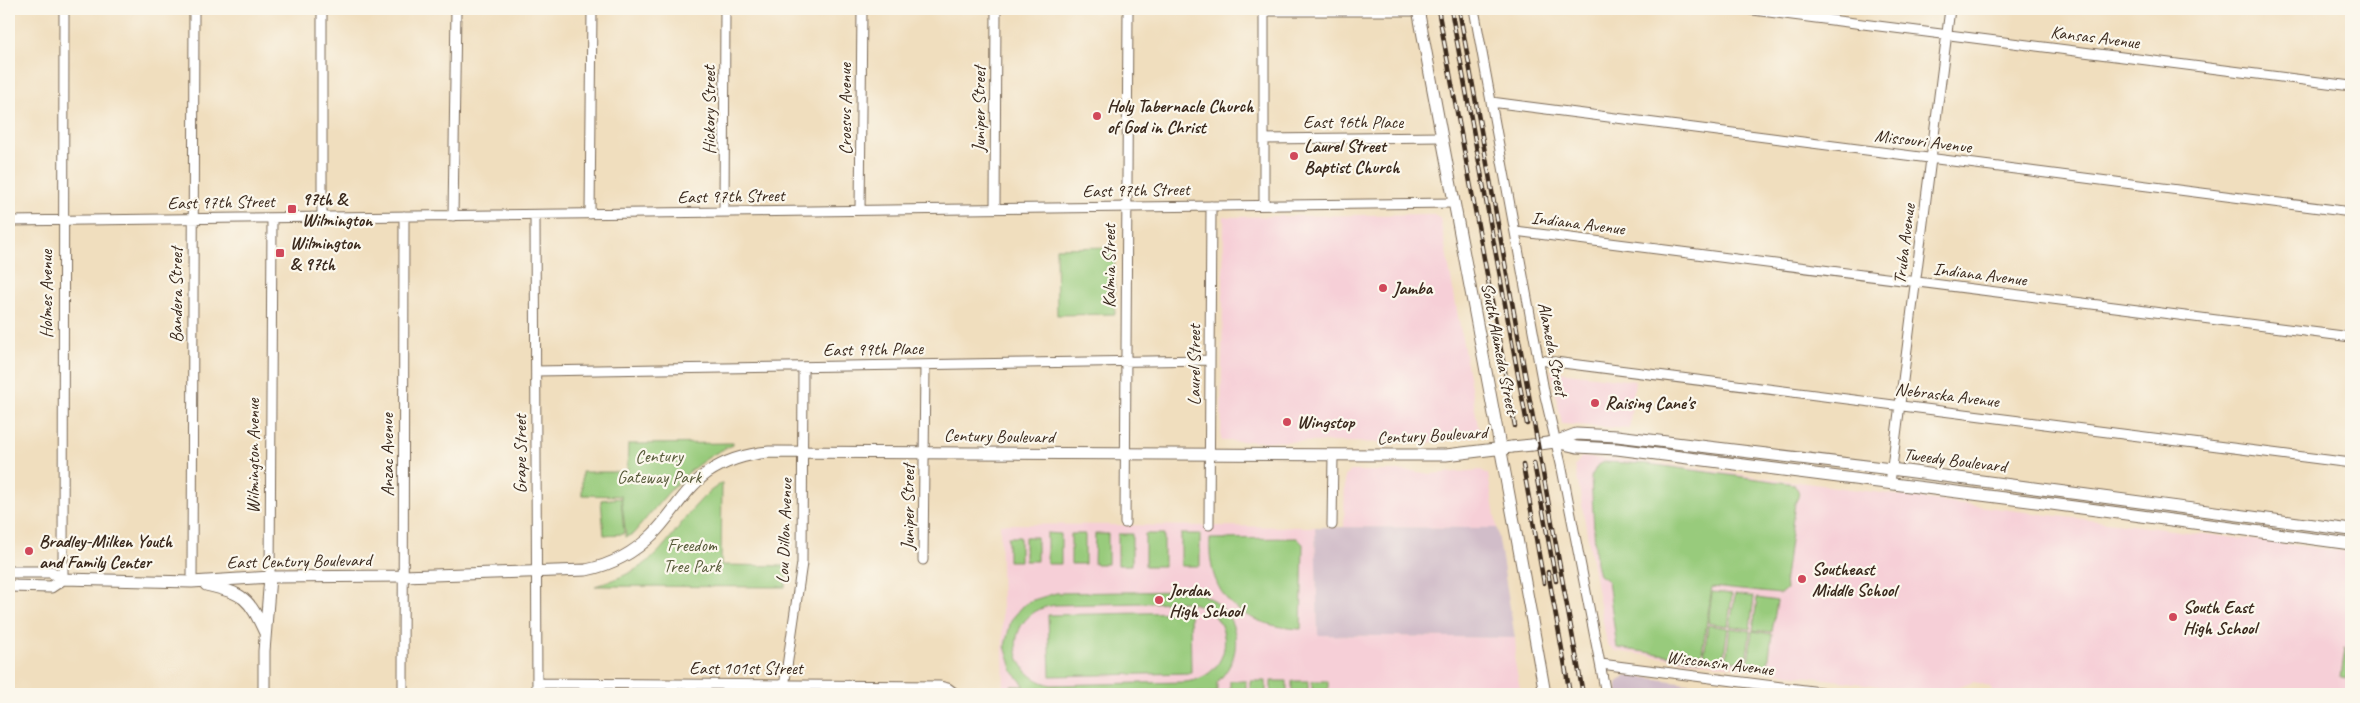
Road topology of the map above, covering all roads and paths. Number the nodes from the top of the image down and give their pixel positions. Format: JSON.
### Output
{"nodes":[{"id":1,"x":64,"y":9,"type":"edge"},
{"id":2,"x":194,"y":9,"type":"edge"},
{"id":3,"x":322,"y":9,"type":"edge"},
{"id":4,"x":456,"y":9,"type":"edge"},
{"id":5,"x":592,"y":9,"type":"edge"},
{"id":6,"x":726,"y":9,"type":"edge"},
{"id":7,"x":862,"y":9,"type":"edge"},
{"id":8,"x":996,"y":9,"type":"edge"},
{"id":9,"x":1128,"y":9,"type":"edge"},
{"id":10,"x":1474,"y":9,"type":"edge"},
{"id":11,"x":1745,"y":9,"type":"edge"},
{"id":12,"x":1950,"y":9,"type":"edge"},
{"id":13,"x":1264,"y":10,"type":"edge"},
{"id":14,"x":1418,"y":10,"type":"edge"},
{"id":15,"x":1946,"y":34,"type":"junction"},
{"id":16,"x":2351,"y":86,"type":"edge"},
{"id":17,"x":1491,"y":102,"type":"junction"},
{"id":18,"x":1442,"y":138,"type":"junction"},
{"id":19,"x":1264,"y":139,"type":"junction"},
{"id":20,"x":1931,"y":159,"type":"junction"},
{"id":21,"x":1454,"y":203,"type":"junction"},
{"id":22,"x":1264,"y":205,"type":"junction"},
{"id":23,"x":1211,"y":206,"type":"junction"},
{"id":24,"x":1126,"y":207,"type":"junction"},
{"id":25,"x":995,"y":208,"type":"junction"},
{"id":26,"x":860,"y":210,"type":"junction"},
{"id":27,"x":724,"y":212,"type":"junction"},
{"id":28,"x":2351,"y":212,"type":"edge"},
{"id":29,"x":590,"y":214,"type":"junction"},
{"id":30,"x":535,"y":215,"type":"junction"},
{"id":31,"x":404,"y":216,"type":"junction"},
{"id":32,"x":453,"y":216,"type":"junction"},
{"id":33,"x":322,"y":217,"type":"junction"},
{"id":34,"x":272,"y":218,"type":"junction"},
{"id":35,"x":192,"y":219,"type":"junction"},
{"id":36,"x":9,"y":221,"type":"edge"},
{"id":37,"x":62,"y":221,"type":"junction"},
{"id":38,"x":1515,"y":231,"type":"junction"},
{"id":39,"x":1915,"y":282,"type":"junction"},
{"id":40,"x":2351,"y":337,"type":"edge"},
{"id":41,"x":1210,"y":360,"type":"junction"},
{"id":42,"x":1539,"y":360,"type":"junction"},
{"id":43,"x":1125,"y":362,"type":"junction"},
{"id":44,"x":925,"y":365,"type":"junction"},
{"id":45,"x":803,"y":367,"type":"junction"},
{"id":46,"x":536,"y":371,"type":"junction"},
{"id":47,"x":1899,"y":406,"type":"junction"},
{"id":48,"x":1555,"y":442,"type":"junction"},
{"id":49,"x":1507,"y":448,"type":"junction"},
{"id":50,"x":802,"y":451,"type":"junction"},
{"id":51,"x":924,"y":452,"type":"junction"},
{"id":52,"x":1125,"y":454,"type":"junction"},
{"id":53,"x":1210,"y":455,"type":"junction"},
{"id":54,"x":1333,"y":455,"type":"junction"},
{"id":55,"x":2351,"y":463,"type":"edge"},
{"id":56,"x":1891,"y":469,"type":"junction"},
{"id":57,"x":1890,"y":483,"type":"junction"},
{"id":58,"x":1124,"y":522,"type":"dead end"},
{"id":59,"x":1209,"y":525,"type":"dead end"},
{"id":60,"x":1332,"y":525,"type":"dead end"},
{"id":61,"x":2351,"y":530,"type":"edge"},
{"id":62,"x":2351,"y":544,"type":"edge"},
{"id":63,"x":924,"y":560,"type":"dead end"},
{"id":64,"x":9,"y":572,"type":"edge"},
{"id":65,"x":536,"y":573,"type":"junction"},
{"id":66,"x":403,"y":576,"type":"junction"},
{"id":67,"x":270,"y":577,"type":"junction"},
{"id":68,"x":63,"y":579,"type":"junction"},
{"id":69,"x":192,"y":582,"type":"junction"},
{"id":70,"x":9,"y":586,"type":"edge"},
{"id":71,"x":265,"y":633,"type":"junction"},
{"id":72,"x":1601,"y":664,"type":"junction"},
{"id":73,"x":537,"y":683,"type":"junction"},
{"id":74,"x":784,"y":689,"type":"edge"},
{"id":75,"x":955,"y":693,"type":"edge"},
{"id":76,"x":264,"y":694,"type":"edge"},
{"id":77,"x":403,"y":694,"type":"edge"},
{"id":78,"x":537,"y":694,"type":"edge"},
{"id":79,"x":1545,"y":694,"type":"edge"},
{"id":80,"x":1606,"y":694,"type":"edge"},
{"id":81,"x":1836,"y":694,"type":"edge"}],
"edges":[{"from":1,"to":37,"type":"street","name":"Holmes Avenue"},
{"from":2,"to":35,"type":"street","name":"Bandera Street"},
{"from":3,"to":33,"type":"street"},
{"from":4,"to":32,"type":"street"},
{"from":5,"to":29,"type":"street"},
{"from":6,"to":27,"type":"street","name":"Hickory Street"},
{"from":7,"to":26,"type":"street","name":"Croesus Avenue"},
{"from":8,"to":25,"type":"street","name":"Juniper Street"},
{"from":9,"to":24,"type":"street","name":"Kalmia Street"},
{"from":10,"to":17,"type":"street","name":"Alameda Street"},
{"from":11,"to":15,"type":"street","name":"Kansas Avenue"},
{"from":12,"to":15,"type":"street","name":"Truba Avenue"},
{"from":13,"to":14,"type":"street"},
{"from":13,"to":19,"type":"street"},
{"from":14,"to":18,"type":"main road","name":"South Alameda Street"},
{"from":15,"to":16,"type":"street","name":"Kansas Avenue"},
{"from":15,"to":20,"type":"street","name":"Truba Avenue"},
{"from":17,"to":20,"type":"street","name":"Missouri Avenue"},
{"from":17,"to":38,"type":"street","name":"Alameda Street"},
{"from":18,"to":19,"type":"street","name":"East 96th Place"},
{"from":18,"to":21,"type":"main road","name":"South Alameda Street"},
{"from":19,"to":22,"type":"street"},
{"from":20,"to":28,"type":"street","name":"Missouri Avenue"},
{"from":20,"to":39,"type":"street","name":"Truba Avenue"},
{"from":21,"to":22,"type":"street","name":"East 97th Street"},
{"from":21,"to":49,"type":"main road","name":"South Alameda Street"},
{"from":22,"to":23,"type":"street","name":"East 97th Street"},
{"from":23,"to":24,"type":"street","name":"East 97th Street"},
{"from":23,"to":41,"type":"street","name":"Laurel Street"},
{"from":24,"to":25,"type":"street","name":"East 97th Street"},
{"from":24,"to":43,"type":"street","name":"Kalmia Street"},
{"from":25,"to":26,"type":"street","name":"East 97th Street"},
{"from":26,"to":27,"type":"street","name":"East 97th Street"},
{"from":27,"to":29,"type":"street","name":"East 97th Street"},
{"from":29,"to":30,"type":"street","name":"East 97th Street"},
{"from":30,"to":32,"type":"street","name":"East 97th Street"},
{"from":30,"to":46,"type":"street","name":"Grape Street"},
{"from":31,"to":32,"type":"street","name":"East 97th Street"},
{"from":31,"to":33,"type":"street","name":"East 97th Street"},
{"from":31,"to":66,"type":"street","name":"Anzac Avenue"},
{"from":33,"to":34,"type":"street","name":"East 97th Street"},
{"from":34,"to":35,"type":"street","name":"East 97th Street"},
{"from":34,"to":67,"type":"street","name":"Wilmington Avenue"},
{"from":35,"to":37,"type":"street","name":"East 97th Street"},
{"from":35,"to":69,"type":"street","name":"Bandera Street"},
{"from":36,"to":37,"type":"street","name":"East 97th Street"},
{"from":37,"to":68,"type":"street","name":"Holmes Avenue"},
{"from":38,"to":39,"type":"street","name":"Indiana Avenue"},
{"from":38,"to":42,"type":"street","name":"Alameda Street"},
{"from":39,"to":40,"type":"street","name":"Indiana Avenue"},
{"from":39,"to":47,"type":"street","name":"Truba Avenue"},
{"from":41,"to":43,"type":"street","name":"East 99th Place"},
{"from":41,"to":53,"type":"street","name":"Laurel Street"},
{"from":42,"to":47,"type":"street","name":"Nebraska Avenue"},
{"from":42,"to":48,"type":"street","name":"Alameda Street"},
{"from":43,"to":44,"type":"street","name":"East 99th Place"},
{"from":43,"to":52,"type":"street","name":"Kalmia Street"},
{"from":44,"to":45,"type":"street","name":"East 99th Place"},
{"from":44,"to":51,"type":"street","name":"Juniper Street"},
{"from":45,"to":46,"type":"street","name":"East 99th Place"},
{"from":45,"to":50,"type":"street","name":"Lou Dillon Avenue"},
{"from":46,"to":65,"type":"street","name":"Grape Street"},
{"from":47,"to":55,"type":"street","name":"Nebraska Avenue"},
{"from":47,"to":56,"type":"street","name":"Truba Avenue"},
{"from":48,"to":49,"type":"main road","name":"Tweedy Boulevard","bridge":true},
{"from":48,"to":56,"type":"main road","name":"Tweedy Boulevard"},
{"from":48,"to":57,"type":"main road","name":"Tweedy Boulevard"},
{"from":48,"to":72,"type":"street","name":"Alameda Street"},
{"from":49,"to":54,"type":"main road","name":"Century Boulevard"},
{"from":49,"to":79,"type":"main road","name":"South Alameda Street"},
{"from":50,"to":51,"type":"main road","name":"Century Boulevard"},
{"from":50,"to":65,"type":"main road","name":"Century Boulevard"},
{"from":50,"to":74,"type":"street","name":"Lou Dillon Avenue"},
{"from":51,"to":52,"type":"main road","name":"Century Boulevard"},
{"from":51,"to":63,"type":"street","name":"Juniper Street"},
{"from":52,"to":53,"type":"main road","name":"Century Boulevard"},
{"from":52,"to":58,"type":"street","name":"Kalmia Street"},
{"from":53,"to":54,"type":"main road","name":"Century Boulevard"},
{"from":53,"to":59,"type":"street","name":"Laurel Street"},
{"from":54,"to":60,"type":"street"},
{"from":56,"to":57,"type":"street","name":"Truba Avenue"},
{"from":56,"to":61,"type":"main road","name":"Tweedy Boulevard"},
{"from":57,"to":62,"type":"main road","name":"Tweedy Boulevard"},
{"from":64,"to":68,"type":"main road","name":"East Century Boulevard"},
{"from":65,"to":66,"type":"main road","name":"East Century Boulevard"},
{"from":65,"to":73,"type":"street","name":"Grape Street"},
{"from":66,"to":67,"type":"main road","name":"East Century Boulevard"},
{"from":66,"to":77,"type":"street","name":"Anzac Avenue"},
{"from":67,"to":69,"type":"main road","name":"East Century Boulevard"},
{"from":67,"to":71,"type":"main road","name":"Wilmington Avenue"},
{"from":68,"to":69,"type":"main road","name":"East Century Boulevard"},
{"from":68,"to":70,"type":"main road","name":"East Century Boulevard"},
{"from":69,"to":71,"type":"main road"},
{"from":71,"to":76,"type":"main road","name":"Wilmington Avenue"},
{"from":72,"to":80,"type":"street","name":"Alameda Street"},
{"from":72,"to":81,"type":"street","name":"Wisconsin Avenue"},
{"from":73,"to":74,"type":"street","name":"East 101st Street"},
{"from":73,"to":78,"type":"street","name":"Grape Street"},
{"from":74,"to":75,"type":"street","name":"East 101st Street"}]}
